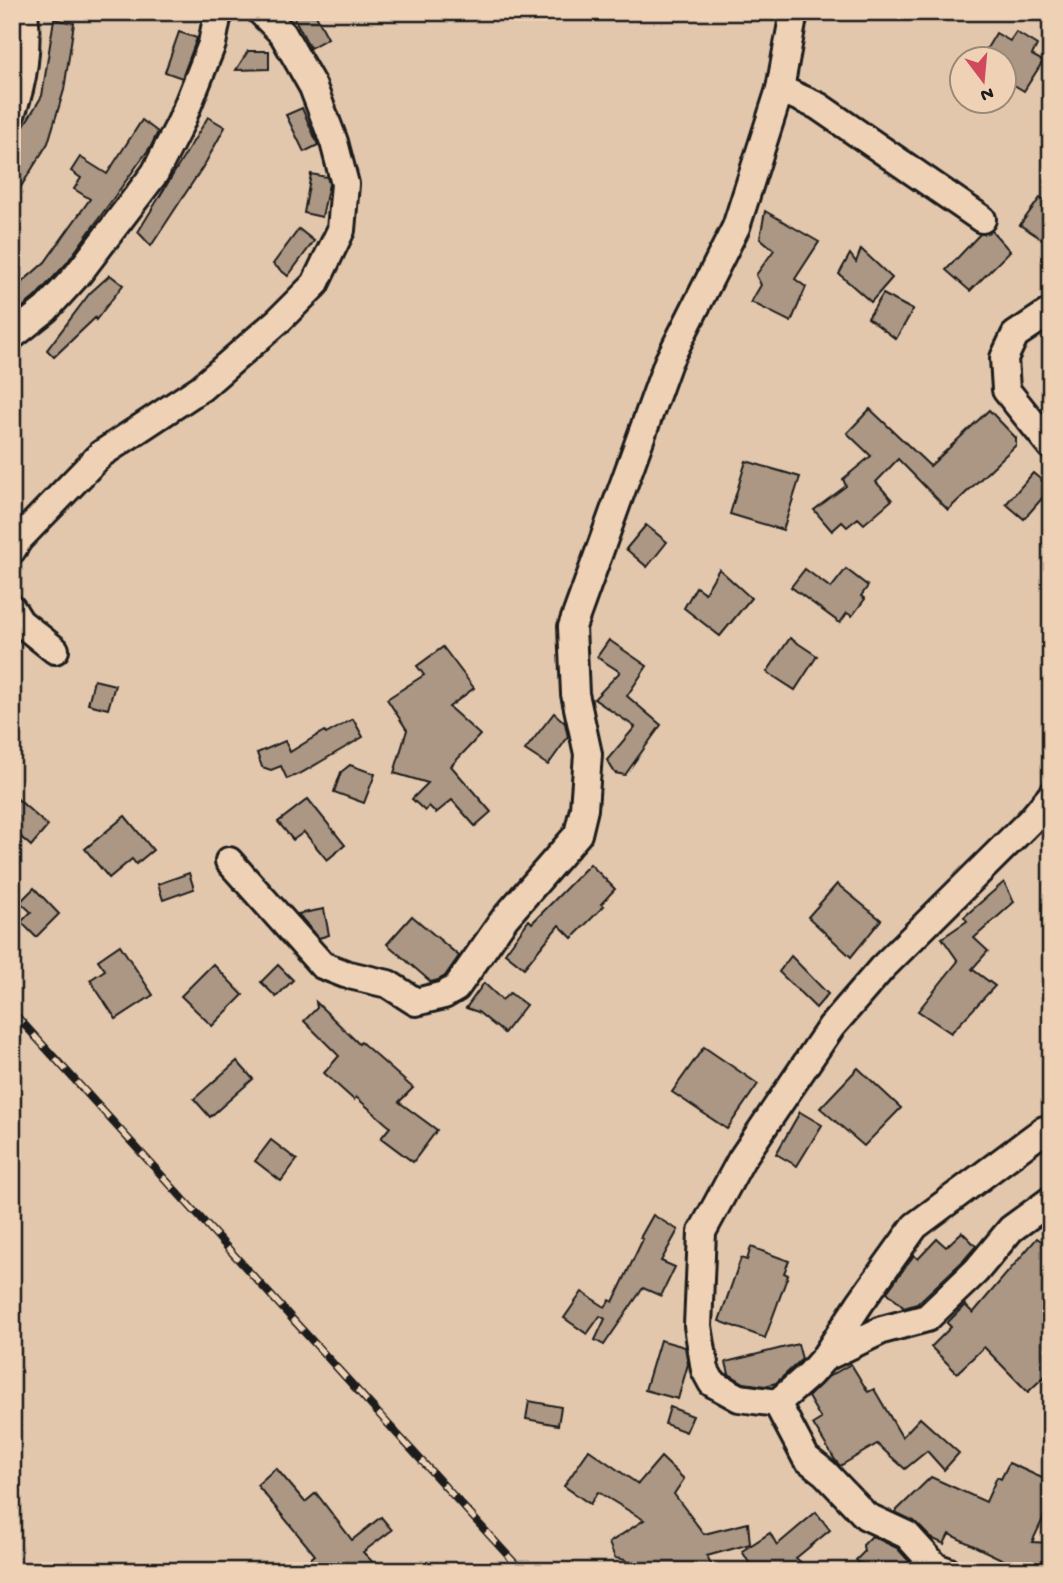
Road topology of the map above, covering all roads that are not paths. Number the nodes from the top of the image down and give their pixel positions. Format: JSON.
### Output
{"nodes":[{"id":1,"x":24,"y":12,"type":"edge"},
{"id":2,"x":221,"y":12,"type":"edge"},
{"id":3,"x":261,"y":12,"type":"edge"},
{"id":4,"x":794,"y":12,"type":"edge"},
{"id":5,"x":780,"y":89,"type":"junction"},
{"id":6,"x":12,"y":113,"type":"edge"},
{"id":7,"x":982,"y":219,"type":"dead end"},
{"id":8,"x":1051,"y":311,"type":"edge"},
{"id":9,"x":12,"y":336,"type":"edge"},
{"id":10,"x":1051,"y":446,"type":"edge"},
{"id":11,"x":12,"y":550,"type":"edge"},
{"id":12,"x":12,"y":609,"type":"edge"},
{"id":13,"x":55,"y":650,"type":"dead end"},
{"id":14,"x":1051,"y":796,"type":"edge"},
{"id":15,"x":229,"y":861,"type":"dead end"},
{"id":16,"x":1044,"y":1130,"type":"dead end"},
{"id":17,"x":1051,"y":1200,"type":"edge"},
{"id":18,"x":824,"y":1358,"type":"junction"},
{"id":19,"x":777,"y":1403,"type":"junction"},
{"id":20,"x":947,"y":1571,"type":"edge"}],
"edges":[{"from":1,"to":6,"type":"street"},
{"from":2,"to":9,"type":"street"},
{"from":3,"to":11,"type":"street"},
{"from":4,"to":5,"type":"street"},
{"from":5,"to":7,"type":"street"},
{"from":5,"to":15,"type":"street"},
{"from":8,"to":10,"type":"street"},
{"from":12,"to":13,"type":"street"},
{"from":14,"to":19,"type":"street"},
{"from":16,"to":18,"type":"street"},
{"from":17,"to":18,"type":"street"},
{"from":18,"to":19,"type":"street"},
{"from":19,"to":20,"type":"street"}]}
